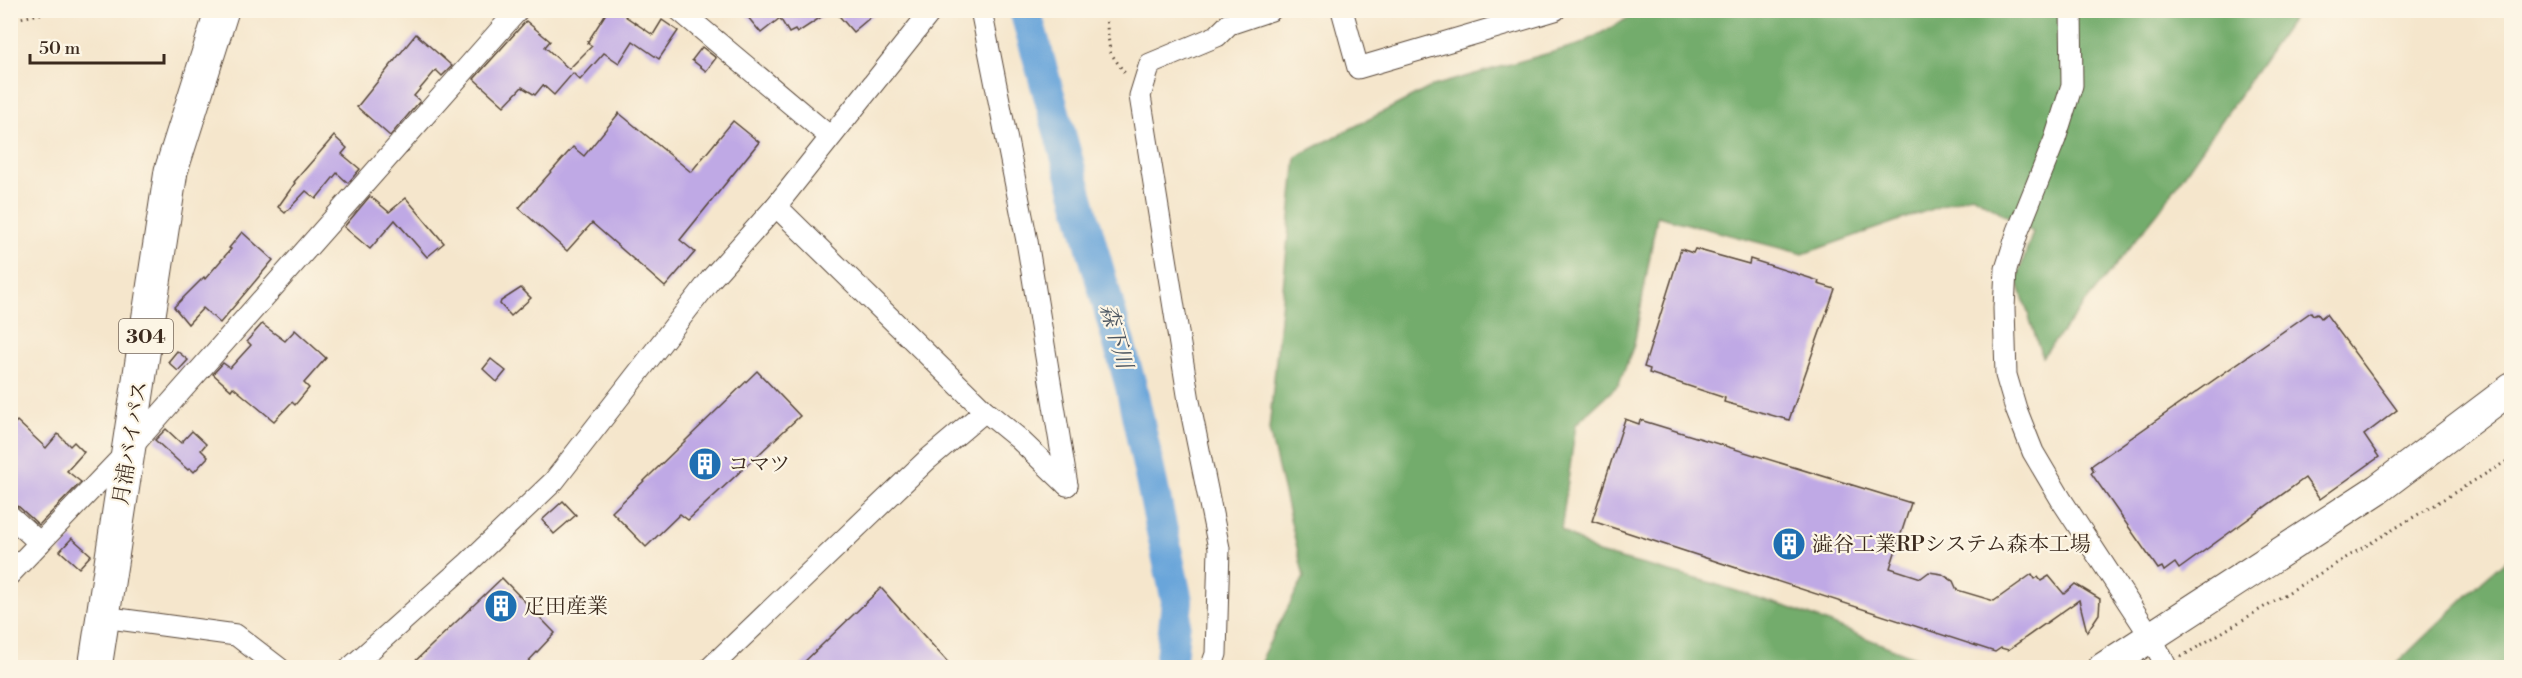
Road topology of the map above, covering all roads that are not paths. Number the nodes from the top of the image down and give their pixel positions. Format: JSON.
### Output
{"nodes":[{"id":1,"x":222,"y":10,"type":"edge"},
{"id":2,"x":518,"y":10,"type":"edge"},
{"id":3,"x":679,"y":10,"type":"edge"},
{"id":4,"x":932,"y":10,"type":"edge"},
{"id":5,"x":981,"y":10,"type":"edge"},
{"id":6,"x":1271,"y":10,"type":"edge"},
{"id":7,"x":1342,"y":10,"type":"edge"},
{"id":8,"x":1555,"y":10,"type":"edge"},
{"id":9,"x":2071,"y":10,"type":"edge"},
{"id":10,"x":1228,"y":17,"type":"edge"},
{"id":11,"x":829,"y":136,"type":"junction"},
{"id":12,"x":776,"y":206,"type":"junction"},
{"id":13,"x":2511,"y":388,"type":"edge"},
{"id":14,"x":985,"y":411,"type":"junction"},
{"id":15,"x":129,"y":450,"type":"junction"},
{"id":16,"x":10,"y":516,"type":"edge"},
{"id":17,"x":40,"y":543,"type":"junction"},
{"id":18,"x":10,"y":574,"type":"edge"},
{"id":19,"x":103,"y":617,"type":"junction"},
{"id":20,"x":2151,"y":637,"type":"junction"},
{"id":21,"x":2167,"y":667,"type":"edge"},
{"id":22,"x":95,"y":668,"type":"edge"},
{"id":23,"x":279,"y":668,"type":"edge"},
{"id":24,"x":350,"y":668,"type":"edge"},
{"id":25,"x":710,"y":668,"type":"edge"},
{"id":26,"x":1211,"y":668,"type":"edge"},
{"id":27,"x":2103,"y":668,"type":"edge"}],
"edges":[{"from":1,"to":15,"type":"highway","name":"月浦バイパス","number":"304"},
{"from":2,"to":15,"type":"street"},
{"from":3,"to":11,"type":"street"},
{"from":4,"to":11,"type":"street"},
{"from":5,"to":14,"type":"street"},
{"from":6,"to":10,"type":"street"},
{"from":7,"to":8,"type":"street"},
{"from":9,"to":20,"type":"street"},
{"from":10,"to":26,"type":"street"},
{"from":11,"to":12,"type":"street"},
{"from":12,"to":14,"type":"street"},
{"from":12,"to":24,"type":"street"},
{"from":13,"to":20,"type":"street"},
{"from":14,"to":25,"type":"street"},
{"from":15,"to":17,"type":"street"},
{"from":15,"to":19,"type":"highway","name":"月浦バイパス","number":"304"},
{"from":16,"to":17,"type":"street"},
{"from":17,"to":18,"type":"street"},
{"from":19,"to":22,"type":"highway","name":"月浦バイパス","number":"304"},
{"from":19,"to":23,"type":"street"},
{"from":20,"to":21,"type":"street"},
{"from":20,"to":27,"type":"street"}]}
